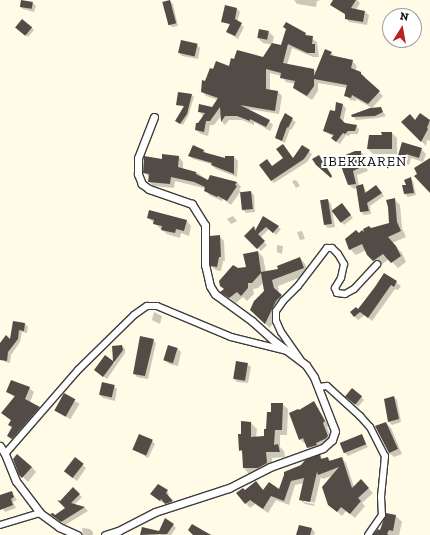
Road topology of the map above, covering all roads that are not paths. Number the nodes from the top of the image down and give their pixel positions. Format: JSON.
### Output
{"nodes":[{"id":1,"x":154,"y":117,"type":"dead end"},
{"id":2,"x":377,"y":264,"type":"dead end"},
{"id":3,"x":289,"y":352,"type":"junction"},
{"id":4,"x":302,"y":362,"type":"junction"},
{"id":5,"x":318,"y":387,"type":"junction"},
{"id":6,"x":0,"y":446,"type":"edge"},
{"id":7,"x":5,"y":454,"type":"junction"},
{"id":8,"x":40,"y":513,"type":"junction"},
{"id":9,"x":0,"y":525,"type":"edge"},
{"id":10,"x":77,"y":535,"type":"edge"},
{"id":11,"x":105,"y":535,"type":"edge"},
{"id":12,"x":368,"y":535,"type":"edge"}],
"edges":[{"from":1,"to":3,"type":"street"},
{"from":2,"to":4,"type":"street"},
{"from":3,"to":4,"type":"street"},
{"from":3,"to":7,"type":"street"},
{"from":4,"to":5,"type":"street"},
{"from":5,"to":11,"type":"street"},
{"from":5,"to":12,"type":"street"},
{"from":6,"to":7,"type":"street"},
{"from":7,"to":8,"type":"street"},
{"from":8,"to":9,"type":"street"},
{"from":8,"to":10,"type":"street"}]}
